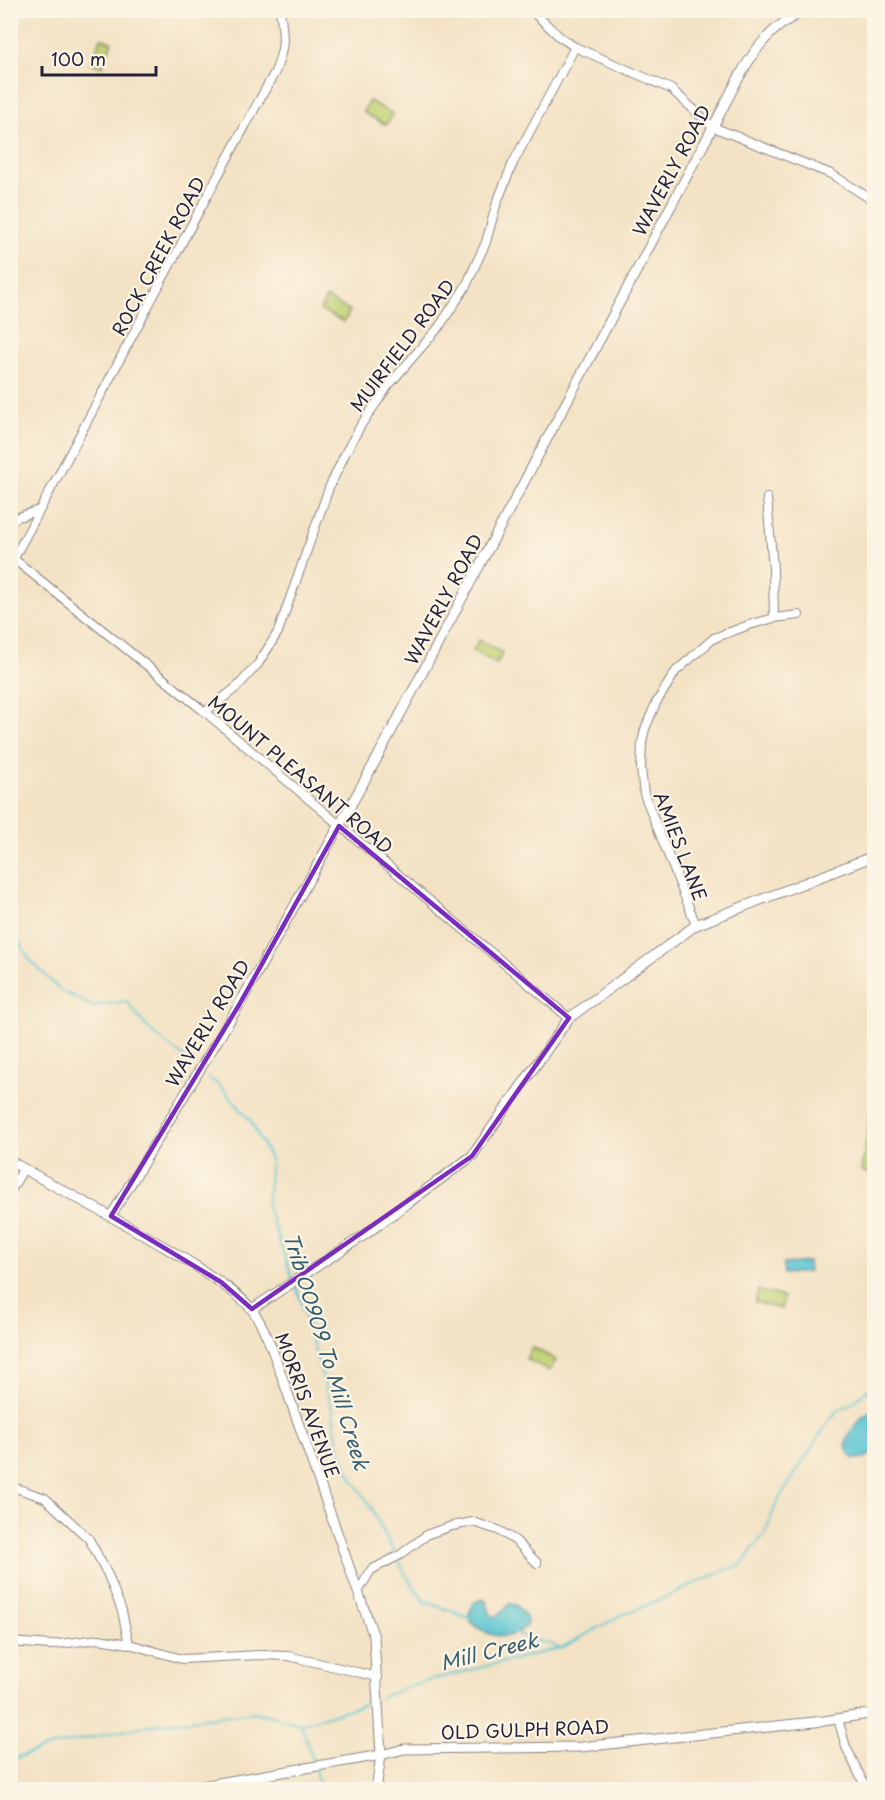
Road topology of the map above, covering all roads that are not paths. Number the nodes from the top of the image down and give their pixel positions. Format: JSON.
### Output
{"nodes":[{"id":1,"x":279,"y":10,"type":"edge"},
{"id":2,"x":531,"y":10,"type":"edge"},
{"id":3,"x":811,"y":10,"type":"edge"},
{"id":4,"x":575,"y":47,"type":"junction"},
{"id":5,"x":713,"y":127,"type":"junction"},
{"id":6,"x":874,"y":201,"type":"edge"},
{"id":7,"x":767,"y":498,"type":"dead end"},
{"id":8,"x":39,"y":510,"type":"junction"},
{"id":9,"x":10,"y":520,"type":"edge"},
{"id":10,"x":12,"y":557,"type":"edge"},
{"id":11,"x":799,"y":615,"type":"dead end"},
{"id":12,"x":774,"y":618,"type":"junction"},
{"id":13,"x":205,"y":712,"type":"junction"},
{"id":14,"x":339,"y":826,"type":"junction"},
{"id":15,"x":874,"y":856,"type":"edge"},
{"id":16,"x":696,"y":925,"type":"junction"},
{"id":17,"x":569,"y":1018,"type":"junction"},
{"id":18,"x":10,"y":1161,"type":"edge"},
{"id":19,"x":24,"y":1168,"type":"junction"},
{"id":20,"x":10,"y":1192,"type":"edge"},
{"id":21,"x":111,"y":1216,"type":"junction"},
{"id":22,"x":252,"y":1309,"type":"junction"},
{"id":23,"x":10,"y":1486,"type":"edge"},
{"id":24,"x":537,"y":1563,"type":"dead end"},
{"id":25,"x":358,"y":1592,"type":"junction"},
{"id":26,"x":10,"y":1642,"type":"edge"},
{"id":27,"x":129,"y":1644,"type":"junction"},
{"id":28,"x":378,"y":1677,"type":"junction"},
{"id":29,"x":874,"y":1712,"type":"edge"},
{"id":30,"x":838,"y":1719,"type":"junction"},
{"id":31,"x":381,"y":1755,"type":"junction"},
{"id":32,"x":178,"y":1790,"type":"edge"},
{"id":33,"x":376,"y":1790,"type":"edge"},
{"id":34,"x":867,"y":1790,"type":"edge"}],
"edges":[{"from":1,"to":8,"type":"street","name":"ROCK CREEK ROAD"},
{"from":2,"to":4,"type":"street"},
{"from":3,"to":5,"type":"street","name":"WAVERLY ROAD"},
{"from":4,"to":5,"type":"street"},
{"from":4,"to":13,"type":"street","name":"MUIRFIELD ROAD"},
{"from":5,"to":6,"type":"street"},
{"from":5,"to":14,"type":"street","name":"WAVERLY ROAD"},
{"from":7,"to":12,"type":"street"},
{"from":8,"to":9,"type":"street"},
{"from":8,"to":10,"type":"street","name":"ROCK CREEK ROAD"},
{"from":10,"to":13,"type":"street","name":"MOUNT PLEASANT ROAD"},
{"from":11,"to":12,"type":"street","name":"AMIES LANE"},
{"from":12,"to":16,"type":"street","name":"AMIES LANE"},
{"from":13,"to":14,"type":"street","name":"MOUNT PLEASANT ROAD"},
{"from":14,"to":17,"type":"street","name":"MOUNT PLEASANT ROAD"},
{"from":14,"to":21,"type":"street","name":"WAVERLY ROAD"},
{"from":15,"to":16,"type":"street"},
{"from":16,"to":17,"type":"street"},
{"from":17,"to":22,"type":"street"},
{"from":18,"to":19,"type":"street","name":"MORRIS AVENUE"},
{"from":19,"to":20,"type":"street"},
{"from":19,"to":21,"type":"street","name":"MORRIS AVENUE"},
{"from":21,"to":22,"type":"street","name":"MORRIS AVENUE"},
{"from":22,"to":25,"type":"street","name":"MORRIS AVENUE"},
{"from":23,"to":27,"type":"street"},
{"from":24,"to":25,"type":"street"},
{"from":25,"to":28,"type":"street","name":"MORRIS AVENUE"},
{"from":26,"to":27,"type":"street"},
{"from":27,"to":28,"type":"street"},
{"from":28,"to":31,"type":"street","name":"MORRIS AVENUE"},
{"from":29,"to":30,"type":"street","name":"OLD GULPH ROAD"},
{"from":30,"to":31,"type":"street","name":"OLD GULPH ROAD"},
{"from":30,"to":34,"type":"street"},
{"from":31,"to":32,"type":"street","name":"OLD GULPH ROAD"},
{"from":31,"to":33,"type":"street","name":"MORRIS AVENUE"}]}
